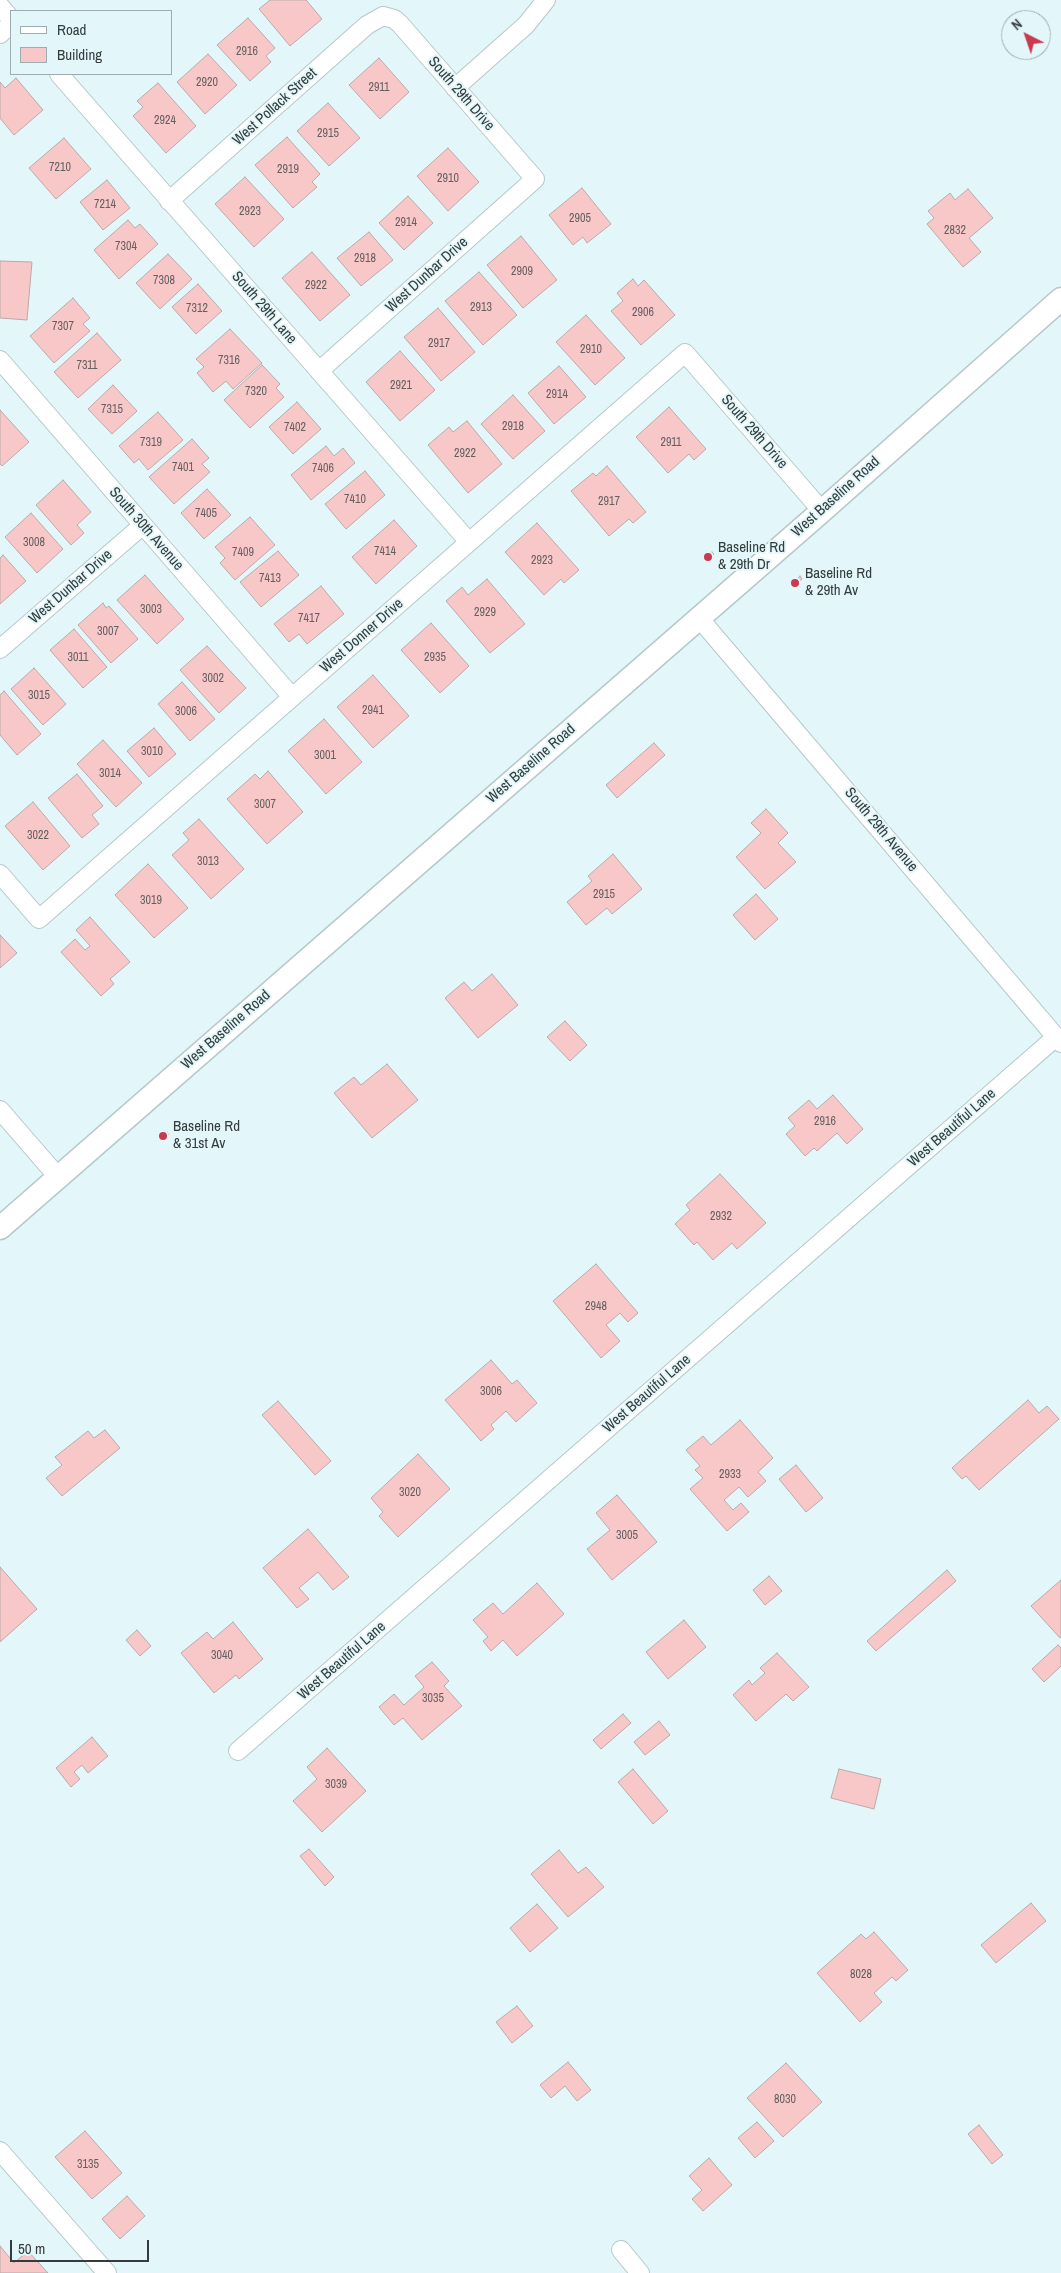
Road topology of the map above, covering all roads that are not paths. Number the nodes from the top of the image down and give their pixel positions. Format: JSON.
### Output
{"nodes":[{"id":1,"x":546,"y":0,"type":"edge"},
{"id":2,"x":0,"y":6,"type":"edge"},
{"id":3,"x":383,"y":16,"type":"joint"},
{"id":4,"x":10,"y":18,"type":"edge"},
{"id":5,"x":10,"y":25,"type":"edge"},
{"id":6,"x":0,"y":34,"type":"edge"},
{"id":7,"x":60,"y":75,"type":"edge"},
{"id":8,"x":455,"y":88,"type":"junction"},
{"id":9,"x":535,"y":179,"type":"joint"},
{"id":10,"x":169,"y":201,"type":"junction"},
{"id":11,"x":1061,"y":299,"type":"edge"},
{"id":12,"x":685,"y":353,"type":"joint"},
{"id":13,"x":0,"y":360,"type":"edge"},
{"id":14,"x":319,"y":371,"type":"junction"},
{"id":15,"x":822,"y":511,"type":"junction"},
{"id":16,"x":142,"y":525,"type":"junction"},
{"id":17,"x":469,"y":542,"type":"junction"},
{"id":18,"x":699,"y":618,"type":"junction"},
{"id":19,"x":0,"y":649,"type":"edge"},
{"id":20,"x":292,"y":698,"type":"junction"},
{"id":21,"x":0,"y":874,"type":"edge"},
{"id":22,"x":1058,"y":1040,"type":"edge"},
{"id":23,"x":0,"y":1110,"type":"edge"},
{"id":24,"x":58,"y":1177,"type":"junction"},
{"id":25,"x":0,"y":1228,"type":"edge"},
{"id":26,"x":238,"y":1751,"type":"dead end"},
{"id":27,"x":0,"y":2151,"type":"edge"},
{"id":28,"x":621,"y":2250,"type":"dead end"},
{"id":29,"x":107,"y":2273,"type":"edge"},
{"id":30,"x":640,"y":2273,"type":"edge"}],
"edges":[{"from":1,"to":8,"type":"street"},
{"from":2,"to":4,"type":"street"},
{"from":3,"to":8,"type":"street","name":"South 29th Drive"},
{"from":3,"to":10,"type":"street","name":"West Pollack Street"},
{"from":5,"to":6,"type":"street"},
{"from":7,"to":10,"type":"street","name":"South 29th Lane"},
{"from":8,"to":9,"type":"street","name":"South 29th Drive"},
{"from":9,"to":14,"type":"street","name":"West Dunbar Drive"},
{"from":10,"to":14,"type":"street","name":"South 29th Lane"},
{"from":11,"to":15,"type":"main road","name":"West Baseline Road"},
{"from":12,"to":15,"type":"street","name":"South 29th Drive"},
{"from":12,"to":17,"type":"street","name":"West Donner Drive"},
{"from":13,"to":16,"type":"street","name":"South 30th Avenue"},
{"from":14,"to":17,"type":"street","name":"South 29th Lane"},
{"from":15,"to":18,"type":"main road","name":"West Baseline Road"},
{"from":16,"to":19,"type":"street","name":"West Dunbar Drive"},
{"from":16,"to":20,"type":"street","name":"South 30th Avenue"},
{"from":17,"to":20,"type":"street","name":"West Donner Drive"},
{"from":18,"to":22,"type":"street","name":"South 29th Avenue"},
{"from":18,"to":24,"type":"main road","name":"West Baseline Road"},
{"from":20,"to":21,"type":"street","name":"West Donner Drive"},
{"from":22,"to":26,"type":"street","name":"West Beautiful Lane"},
{"from":23,"to":24,"type":"street"},
{"from":24,"to":25,"type":"main road","name":"West Baseline Road"},
{"from":27,"to":29,"type":"street"},
{"from":28,"to":30,"type":"street"}]}
